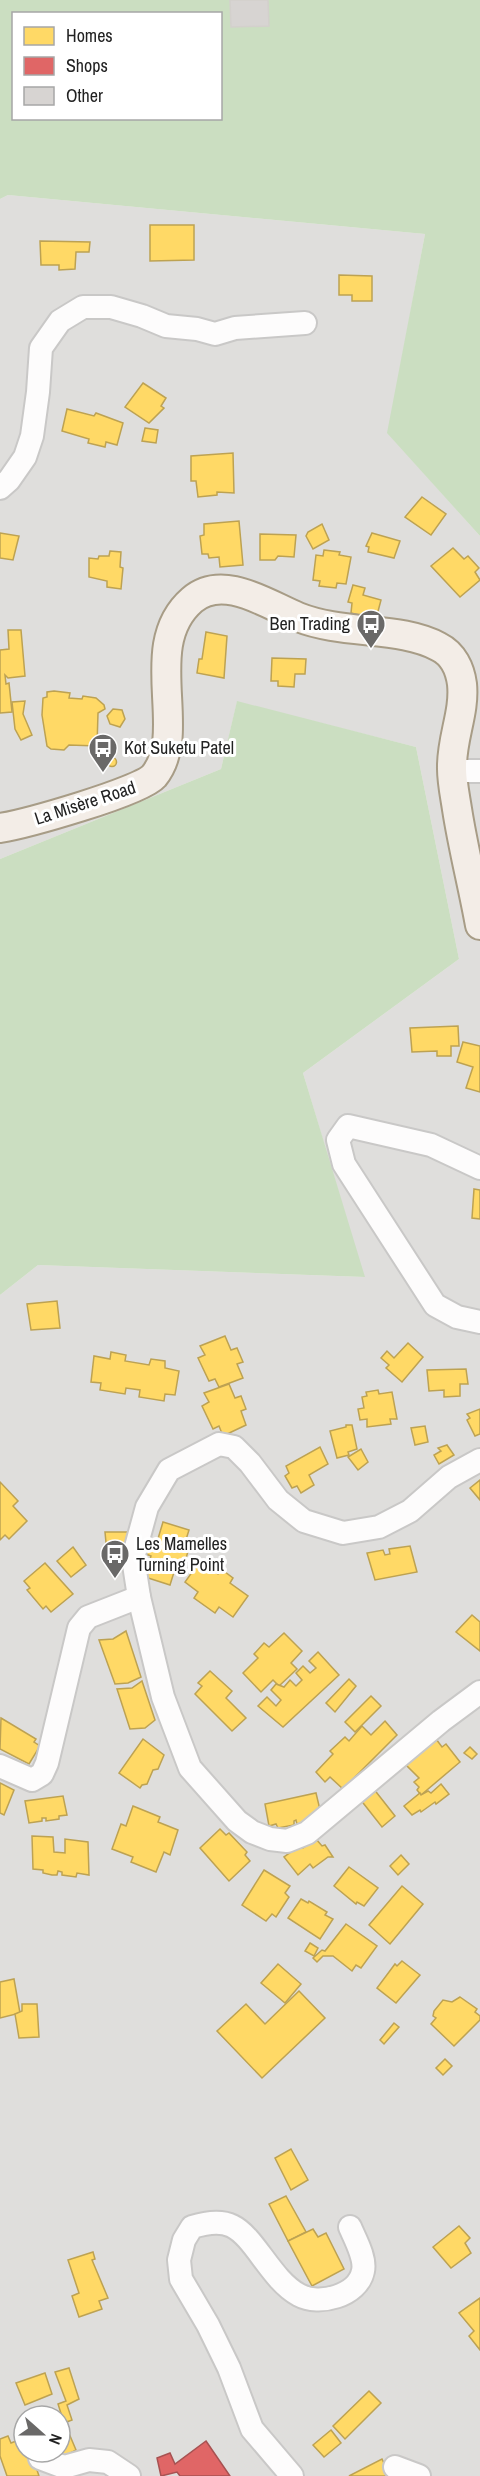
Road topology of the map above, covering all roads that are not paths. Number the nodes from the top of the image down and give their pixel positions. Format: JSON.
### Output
{"nodes":[{"id":1,"x":305,"y":323,"type":"dead end"},
{"id":2,"x":0,"y":488,"type":"edge"},
{"id":3,"x":452,"y":771,"type":"junction"},
{"id":4,"x":480,"y":771,"type":"edge"},
{"id":5,"x":0,"y":828,"type":"edge"},
{"id":6,"x":480,"y":925,"type":"edge"},
{"id":7,"x":480,"y":1168,"type":"edge"},
{"id":8,"x":480,"y":1322,"type":"edge"},
{"id":9,"x":480,"y":1460,"type":"edge"},
{"id":10,"x":138,"y":1597,"type":"junction"},
{"id":11,"x":480,"y":1692,"type":"edge"},
{"id":12,"x":0,"y":1766,"type":"edge"},
{"id":13,"x":350,"y":2227,"type":"dead end"},
{"id":14,"x":56,"y":2464,"type":"edge"},
{"id":15,"x":395,"y":2467,"type":"dead end"},
{"id":16,"x":129,"y":2476,"type":"edge"},
{"id":17,"x":292,"y":2476,"type":"edge"},
{"id":18,"x":419,"y":2476,"type":"edge"}],
"edges":[{"from":1,"to":2,"type":"street"},
{"from":3,"to":4,"type":"street"},
{"from":3,"to":5,"type":"main road","name":"La Misère Road"},
{"from":3,"to":6,"type":"main road","name":"La Misère Road"},
{"from":7,"to":8,"type":"street"},
{"from":9,"to":10,"type":"street"},
{"from":10,"to":11,"type":"street"},
{"from":10,"to":12,"type":"street"},
{"from":13,"to":17,"type":"street"},
{"from":14,"to":16,"type":"street"},
{"from":15,"to":18,"type":"street"}]}
